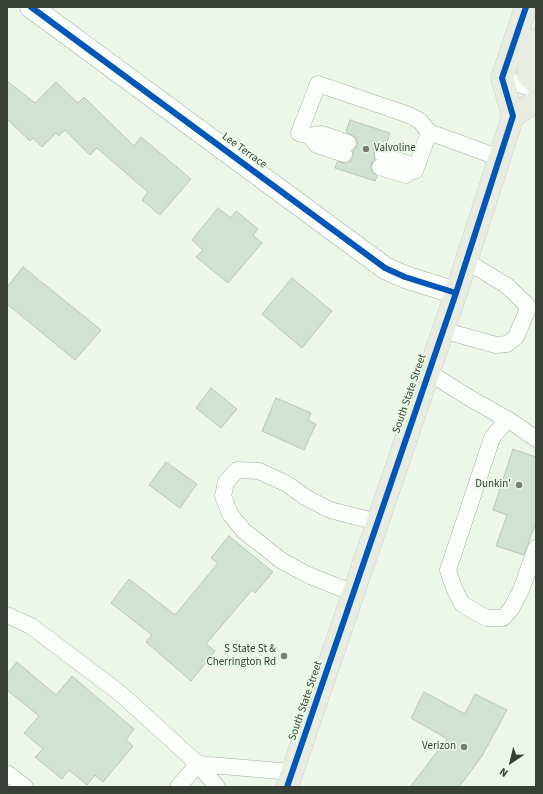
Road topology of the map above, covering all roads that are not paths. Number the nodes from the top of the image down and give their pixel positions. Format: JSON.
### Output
{"nodes":[{"id":1,"x":31,"y":7,"type":"edge"},
{"id":2,"x":526,"y":7,"type":"edge"},
{"id":3,"x":536,"y":39,"type":"edge"},
{"id":4,"x":502,"y":78,"type":"junction"},
{"id":5,"x":536,"y":83,"type":"edge"},
{"id":6,"x":536,"y":90,"type":"edge"},
{"id":7,"x":536,"y":101,"type":"edge"},
{"id":8,"x":513,"y":116,"type":"junction"},
{"id":9,"x":429,"y":132,"type":"junction"},
{"id":10,"x":346,"y":149,"type":"dead end"},
{"id":11,"x":500,"y":158,"type":"junction"},
{"id":12,"x":381,"y":161,"type":"dead end"},
{"id":13,"x":466,"y":261,"type":"junction"},
{"id":14,"x":456,"y":292,"type":"junction"},
{"id":15,"x":442,"y":330,"type":"junction"},
{"id":16,"x":428,"y":372,"type":"junction"},
{"id":17,"x":507,"y":419,"type":"junction"},
{"id":18,"x":536,"y":439,"type":"edge"},
{"id":19,"x":376,"y":522,"type":"junction"},
{"id":20,"x":536,"y":548,"type":"edge"},
{"id":21,"x":353,"y":593,"type":"junction"},
{"id":22,"x":7,"y":615,"type":"edge"},
{"id":23,"x":198,"y":764,"type":"junction"},
{"id":24,"x":7,"y":774,"type":"edge"},
{"id":25,"x":289,"y":779,"type":"edge"},
{"id":26,"x":25,"y":787,"type":"edge"},
{"id":27,"x":178,"y":787,"type":"edge"},
{"id":28,"x":217,"y":787,"type":"edge"}],
"edges":[{"from":1,"to":14,"type":"street","name":"Lee Terrace"},
{"from":2,"to":4,"type":"main road"},
{"from":3,"to":5,"type":"main road"},
{"from":4,"to":6,"type":"lane"},
{"from":4,"to":8,"type":"main road"},
{"from":7,"to":8,"type":"main road"},
{"from":8,"to":11,"type":"main road","name":"South State Street"},
{"from":9,"to":10,"type":"lane"},
{"from":9,"to":11,"type":"lane"},
{"from":9,"to":12,"type":"lane"},
{"from":11,"to":13,"type":"main road","name":"South State Street"},
{"from":13,"to":14,"type":"main road","name":"South State Street"},
{"from":13,"to":15,"type":"lane"},
{"from":14,"to":15,"type":"main road","name":"South State Street"},
{"from":15,"to":16,"type":"main road","name":"South State Street"},
{"from":16,"to":17,"type":"lane"},
{"from":16,"to":19,"type":"main road","name":"South State Street"},
{"from":17,"to":18,"type":"lane"},
{"from":17,"to":20,"type":"lane"},
{"from":19,"to":21,"type":"main road","name":"South State Street"},
{"from":19,"to":21,"type":"lane"},
{"from":21,"to":25,"type":"main road","name":"South State Street"},
{"from":22,"to":23,"type":"lane"},
{"from":23,"to":25,"type":"lane"},
{"from":23,"to":27,"type":"lane"},
{"from":23,"to":28,"type":"lane"},
{"from":24,"to":26,"type":"lane"}]}
